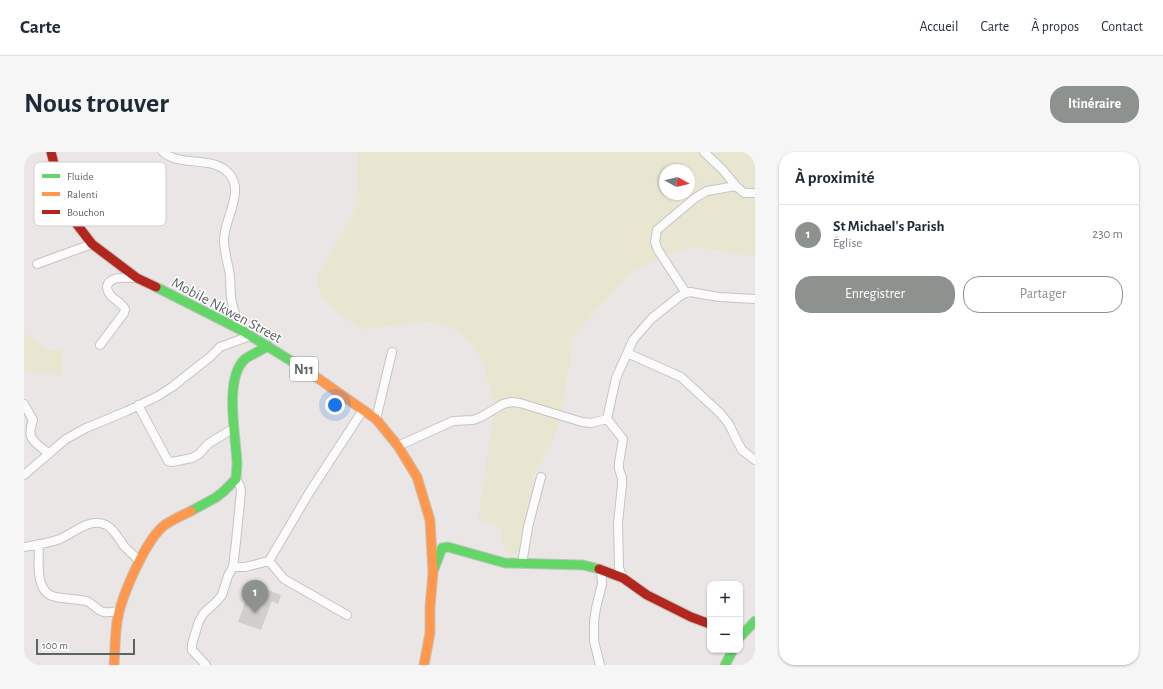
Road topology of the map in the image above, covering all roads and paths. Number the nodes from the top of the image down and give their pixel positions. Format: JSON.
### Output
{"nodes":[{"id":1,"x":51,"y":152,"type":"edge"},
{"id":2,"x":163,"y":152,"type":"edge"},
{"id":3,"x":704,"y":152,"type":"edge"},
{"id":4,"x":54,"y":162,"type":"edge"},
{"id":5,"x":736,"y":186,"type":"junction"},
{"id":6,"x":755,"y":193,"type":"edge"},
{"id":7,"x":78,"y":226,"type":"edge"},
{"id":8,"x":92,"y":244,"type":"junction"},
{"id":9,"x":37,"y":264,"type":"dead end"},
{"id":10,"x":137,"y":278,"type":"junction"},
{"id":11,"x":686,"y":293,"type":"junction"},
{"id":12,"x":755,"y":299,"type":"edge"},
{"id":13,"x":241,"y":330,"type":"junction"},
{"id":14,"x":250,"y":336,"type":"junction"},
{"id":15,"x":100,"y":345,"type":"dead end"},
{"id":16,"x":268,"y":346,"type":"junction"},
{"id":17,"x":392,"y":352,"type":"dead end"},
{"id":18,"x":627,"y":353,"type":"junction"},
{"id":19,"x":24,"y":404,"type":"edge"},
{"id":20,"x":138,"y":405,"type":"junction"},
{"id":21,"x":363,"y":410,"type":"junction"},
{"id":22,"x":376,"y":419,"type":"junction"},
{"id":23,"x":607,"y":419,"type":"junction"},
{"id":24,"x":234,"y":428,"type":"junction"},
{"id":25,"x":398,"y":446,"type":"junction"},
{"id":26,"x":48,"y":453,"type":"junction"},
{"id":27,"x":755,"y":460,"type":"edge"},
{"id":28,"x":24,"y":474,"type":"edge"},
{"id":29,"x":541,"y":477,"type":"dead end"},
{"id":30,"x":236,"y":479,"type":"junction"},
{"id":31,"x":39,"y":544,"type":"junction"},
{"id":32,"x":24,"y":547,"type":"edge"},
{"id":33,"x":140,"y":561,"type":"junction"},
{"id":34,"x":270,"y":561,"type":"junction"},
{"id":35,"x":522,"y":564,"type":"junction"},
{"id":36,"x":233,"y":567,"type":"junction"},
{"id":37,"x":601,"y":570,"type":"junction"},
{"id":38,"x":617,"y":571,"type":"junction"},
{"id":39,"x":433,"y":573,"type":"junction"},
{"id":40,"x":120,"y":611,"type":"junction"},
{"id":41,"x":347,"y":615,"type":"dead end"},
{"id":42,"x":755,"y":621,"type":"edge"},
{"id":43,"x":707,"y":623,"type":"edge"},
{"id":44,"x":743,"y":634,"type":"edge"},
{"id":45,"x":731,"y":653,"type":"edge"},
{"id":46,"x":114,"y":665,"type":"edge"},
{"id":47,"x":206,"y":665,"type":"edge"},
{"id":48,"x":424,"y":665,"type":"edge"},
{"id":49,"x":600,"y":665,"type":"edge"},
{"id":50,"x":725,"y":665,"type":"edge"}],
"edges":[{"from":1,"to":4,"type":"main road","name":"Mobile Nkwen Street","number":"N11"},
{"from":2,"to":13,"type":"street"},
{"from":3,"to":5,"type":"street"},
{"from":5,"to":6,"type":"street"},
{"from":5,"to":11,"type":"street"},
{"from":7,"to":8,"type":"main road","name":"Mobile Nkwen Street","number":"N11"},
{"from":8,"to":9,"type":"street"},
{"from":8,"to":10,"type":"main road","name":"Mobile Nkwen Street","number":"N11"},
{"from":10,"to":13,"type":"main road","name":"Mobile Nkwen Street","number":"N11"},
{"from":10,"to":15,"type":"street"},
{"from":11,"to":12,"type":"street"},
{"from":11,"to":18,"type":"street"},
{"from":13,"to":14,"type":"main road","name":"Mobile Nkwen Street","number":"N11"},
{"from":14,"to":16,"type":"main road","name":"Mobile Nkwen Street","number":"N11"},
{"from":14,"to":20,"type":"street"},
{"from":16,"to":21,"type":"main road","name":"Mobile Nkwen Street","number":"N11"},
{"from":16,"to":24,"type":"main road"},
{"from":17,"to":22,"type":"street"},
{"from":18,"to":23,"type":"street"},
{"from":18,"to":27,"type":"street"},
{"from":19,"to":26,"type":"street"},
{"from":20,"to":24,"type":"street"},
{"from":20,"to":26,"type":"street"},
{"from":21,"to":22,"type":"main road","name":"Mobile Nkwen Street","number":"N11"},
{"from":21,"to":34,"type":"street"},
{"from":22,"to":25,"type":"main road","name":"Mobile Nkwen Street","number":"N11"},
{"from":23,"to":25,"type":"street"},
{"from":23,"to":38,"type":"street"},
{"from":24,"to":30,"type":"main road"},
{"from":25,"to":39,"type":"main road","name":"Mobile Nkwen Street","number":"N11"},
{"from":26,"to":28,"type":"street"},
{"from":29,"to":35,"type":"street"},
{"from":30,"to":33,"type":"main road"},
{"from":30,"to":36,"type":"street"},
{"from":31,"to":32,"type":"street"},
{"from":31,"to":33,"type":"street"},
{"from":31,"to":40,"type":"street"},
{"from":33,"to":40,"type":"main road"},
{"from":34,"to":36,"type":"street"},
{"from":34,"to":41,"type":"street"},
{"from":35,"to":37,"type":"main road"},
{"from":35,"to":39,"type":"main road"},
{"from":36,"to":47,"type":"street"},
{"from":37,"to":38,"type":"main road"},
{"from":37,"to":49,"type":"street"},
{"from":38,"to":43,"type":"main road"},
{"from":39,"to":48,"type":"main road","name":"Mobile Nkwen Street","number":"N11"},
{"from":40,"to":46,"type":"main road"},
{"from":42,"to":44,"type":"main road"},
{"from":45,"to":50,"type":"main road"}]}
